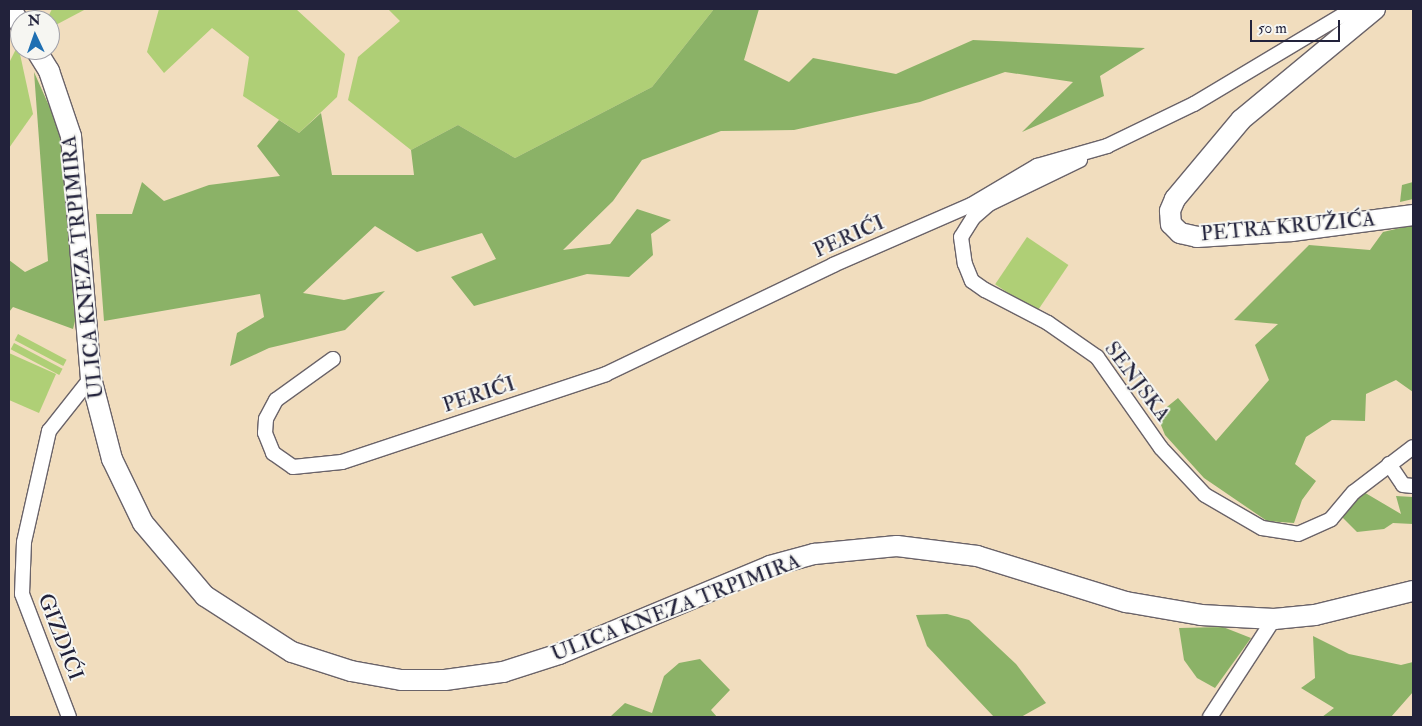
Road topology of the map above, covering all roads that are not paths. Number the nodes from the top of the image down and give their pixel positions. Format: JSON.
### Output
{"nodes":[{"id":1,"x":1353,"y":9,"type":"edge"},
{"id":2,"x":1376,"y":9,"type":"edge"},
{"id":3,"x":43,"y":60,"type":"edge"},
{"id":4,"x":1107,"y":146,"type":"junction"},
{"id":5,"x":1413,"y":214,"type":"edge"},
{"id":6,"x":333,"y":359,"type":"dead end"},
{"id":7,"x":92,"y":378,"type":"junction"},
{"id":8,"x":1413,"y":447,"type":"edge"},
{"id":9,"x":1389,"y":464,"type":"junction"},
{"id":10,"x":1413,"y":486,"type":"edge"},
{"id":11,"x":1413,"y":591,"type":"edge"},
{"id":12,"x":1274,"y":618,"type":"junction"},
{"id":13,"x":69,"y":717,"type":"edge"},
{"id":14,"x":1210,"y":717,"type":"edge"}],
"edges":[{"from":1,"to":4,"type":"street","name":"PERIĆI"},
{"from":2,"to":5,"type":"main road","name":"PETRA KRUŽIĆA"},
{"from":3,"to":7,"type":"main road","name":"ULICA KNEZA TRPIMIRA"},
{"from":4,"to":6,"type":"street","name":"PERIĆI"},
{"from":4,"to":9,"type":"street","name":"SENJSKA"},
{"from":7,"to":12,"type":"main road","name":"ULICA KNEZA TRPIMIRA"},
{"from":7,"to":13,"type":"street","name":"GIZDIĆI"},
{"from":8,"to":9,"type":"street","name":"SENJSKA"},
{"from":9,"to":10,"type":"street"},
{"from":11,"to":12,"type":"main road","name":"ULICA KNEZA TRPIMIRA"},
{"from":12,"to":14,"type":"street"}]}
